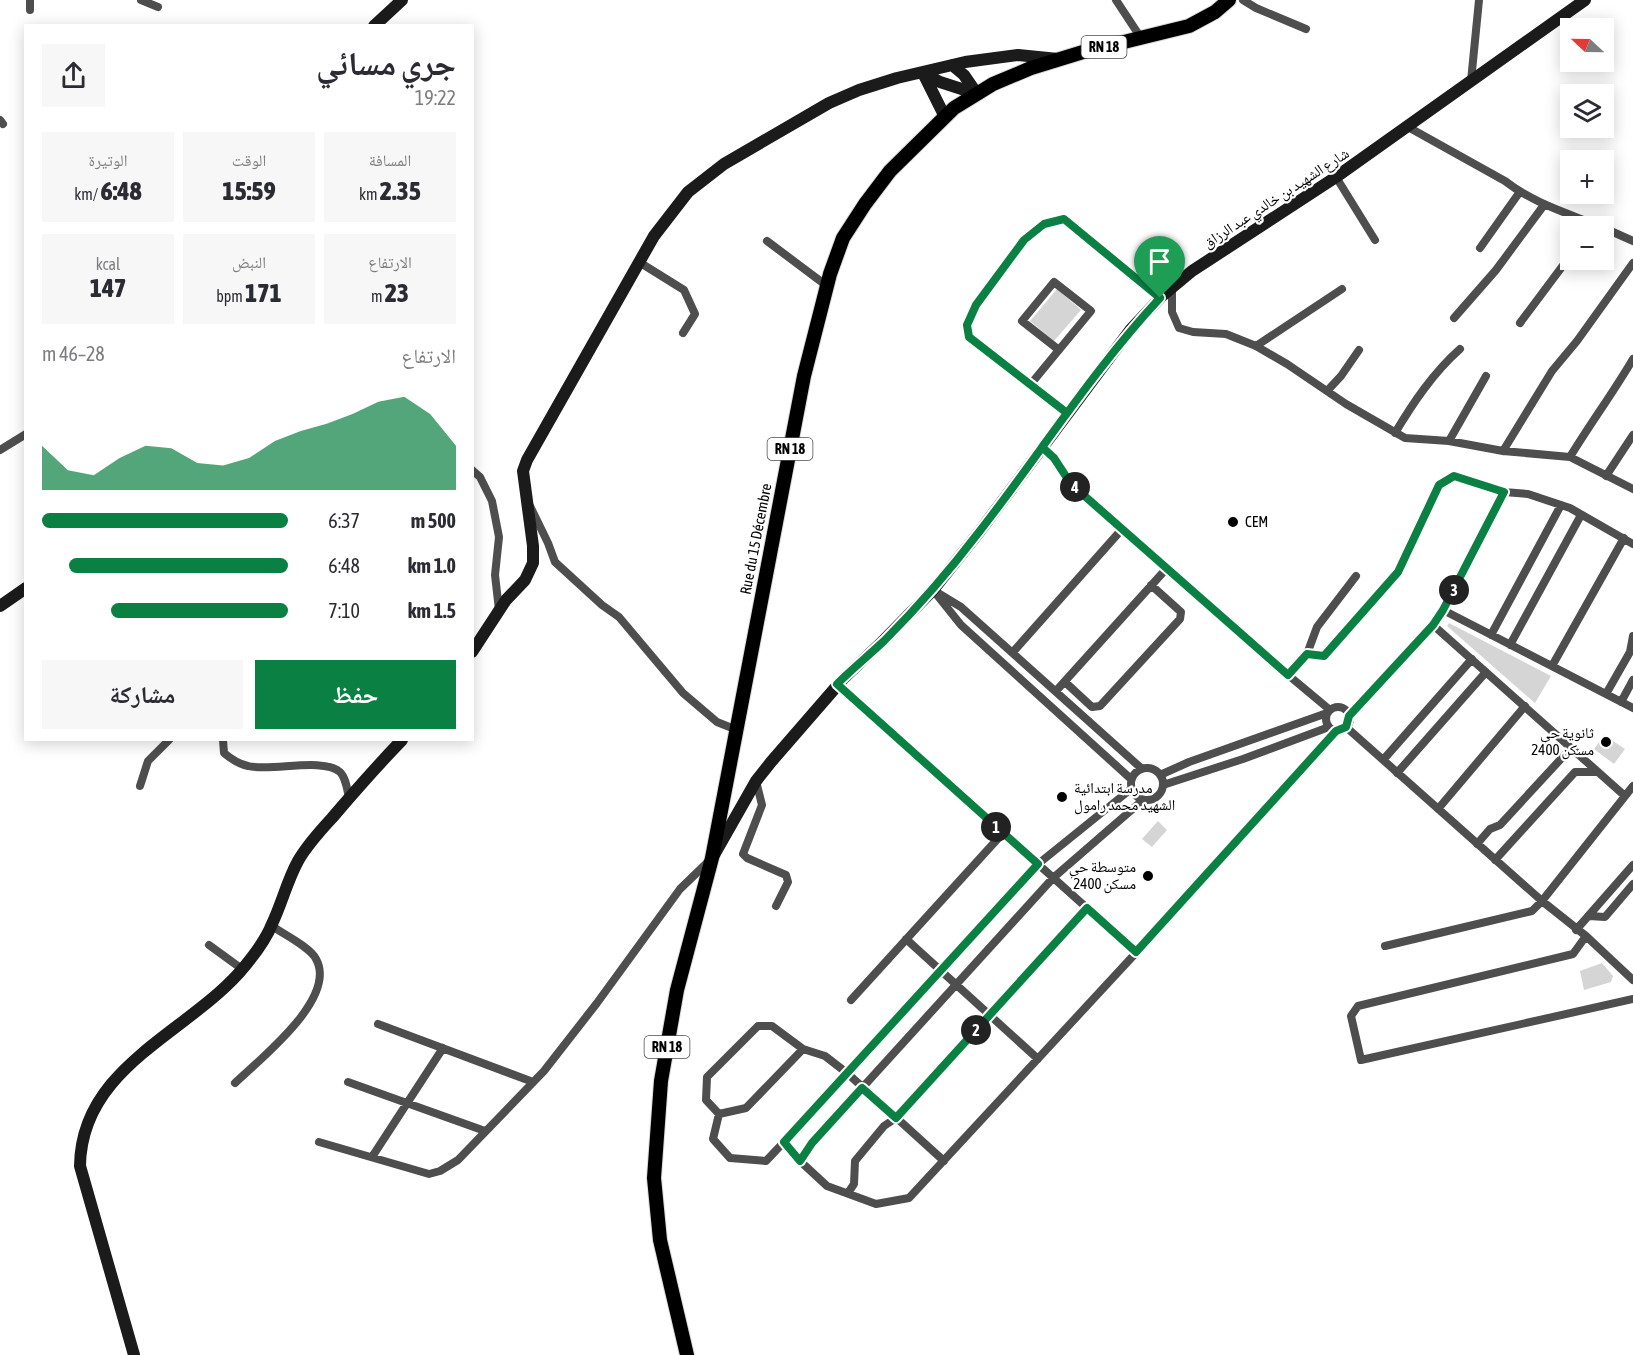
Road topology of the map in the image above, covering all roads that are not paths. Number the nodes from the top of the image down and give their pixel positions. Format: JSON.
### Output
{"nodes":[{"id":1,"x":30,"y":0,"type":"edge"},
{"id":2,"x":141,"y":0,"type":"edge"},
{"id":3,"x":402,"y":0,"type":"edge"},
{"id":4,"x":1116,"y":0,"type":"edge"},
{"id":5,"x":1229,"y":0,"type":"edge"},
{"id":6,"x":1243,"y":0,"type":"edge"},
{"id":7,"x":1479,"y":0,"type":"edge"},
{"id":8,"x":1585,"y":0,"type":"edge"},
{"id":9,"x":158,"y":7,"type":"dead end"},
{"id":10,"x":30,"y":10,"type":"dead end"},
{"id":11,"x":376,"y":24,"type":"edge"},
{"id":12,"x":1306,"y":29,"type":"dead end"},
{"id":13,"x":1141,"y":38,"type":"junction"},
{"id":14,"x":1058,"y":59,"type":"junction"},
{"id":15,"x":952,"y":65,"type":"junction"},
{"id":16,"x":923,"y":72,"type":"junction"},
{"id":17,"x":1471,"y":81,"type":"junction"},
{"id":18,"x":977,"y":94,"type":"junction"},
{"id":19,"x":945,"y":117,"type":"junction"},
{"id":20,"x":1408,"y":127,"type":"junction"},
{"id":21,"x":1336,"y":177,"type":"junction"},
{"id":22,"x":1520,"y":193,"type":"junction"},
{"id":23,"x":1544,"y":205,"type":"junction"},
{"id":24,"x":1569,"y":216,"type":"edge"},
{"id":25,"x":1614,"y":232,"type":"edge"},
{"id":26,"x":1375,"y":240,"type":"dead end"},
{"id":27,"x":767,"y":241,"type":"dead end"},
{"id":28,"x":1633,"y":241,"type":"edge"},
{"id":29,"x":1480,"y":248,"type":"dead end"},
{"id":30,"x":639,"y":262,"type":"junction"},
{"id":31,"x":1633,"y":263,"type":"edge"},
{"id":32,"x":1560,"y":269,"type":"edge"},
{"id":33,"x":827,"y":286,"type":"junction"},
{"id":34,"x":1172,"y":287,"type":"junction"},
{"id":35,"x":1342,"y":289,"type":"dead end"},
{"id":36,"x":1160,"y":298,"type":"junction"},
{"id":37,"x":1454,"y":318,"type":"dead end"},
{"id":38,"x":1520,"y":323,"type":"dead end"},
{"id":39,"x":682,"y":333,"type":"dead end"},
{"id":40,"x":1256,"y":346,"type":"junction"},
{"id":41,"x":1460,"y":349,"type":"dead end"},
{"id":42,"x":1059,"y":350,"type":"junction"},
{"id":43,"x":1359,"y":350,"type":"dead end"},
{"id":44,"x":1633,"y":359,"type":"edge"},
{"id":45,"x":1486,"y":376,"type":"dead end"},
{"id":46,"x":1030,"y":385,"type":"junction"},
{"id":47,"x":1327,"y":391,"type":"junction"},
{"id":48,"x":1067,"y":413,"type":"junction"},
{"id":49,"x":1395,"y":434,"type":"junction"},
{"id":50,"x":24,"y":435,"type":"edge"},
{"id":51,"x":1633,"y":435,"type":"edge"},
{"id":52,"x":1449,"y":441,"type":"junction"},
{"id":53,"x":1042,"y":447,"type":"junction"},
{"id":54,"x":0,"y":450,"type":"edge"},
{"id":55,"x":1503,"y":451,"type":"junction"},
{"id":56,"x":1570,"y":457,"type":"junction"},
{"id":57,"x":474,"y":472,"type":"edge"},
{"id":58,"x":1606,"y":476,"type":"junction"},
{"id":59,"x":1633,"y":489,"type":"edge"},
{"id":60,"x":1504,"y":492,"type":"junction"},
{"id":61,"x":526,"y":499,"type":"junction"},
{"id":62,"x":1561,"y":505,"type":"junction"},
{"id":63,"x":1581,"y":514,"type":"junction"},
{"id":64,"x":1122,"y":528,"type":"junction"},
{"id":65,"x":1624,"y":538,"type":"junction"},
{"id":66,"x":1633,"y":544,"type":"edge"},
{"id":67,"x":1167,"y":568,"type":"junction"},
{"id":68,"x":1356,"y":576,"type":"dead end"},
{"id":69,"x":1151,"y":585,"type":"junction"},
{"id":70,"x":24,"y":589,"type":"edge"},
{"id":71,"x":933,"y":590,"type":"junction"},
{"id":72,"x":0,"y":606,"type":"edge"},
{"id":73,"x":499,"y":610,"type":"junction"},
{"id":74,"x":1443,"y":610,"type":"junction"},
{"id":75,"x":1433,"y":625,"type":"junction"},
{"id":76,"x":1491,"y":635,"type":"junction"},
{"id":77,"x":1633,"y":636,"type":"edge"},
{"id":78,"x":1510,"y":645,"type":"junction"},
{"id":79,"x":474,"y":649,"type":"edge"},
{"id":80,"x":1012,"y":652,"type":"junction"},
{"id":81,"x":1307,"y":654,"type":"junction"},
{"id":82,"x":1472,"y":659,"type":"junction"},
{"id":83,"x":1625,"y":662,"type":"junction"},
{"id":84,"x":1552,"y":666,"type":"junction"},
{"id":85,"x":1633,"y":668,"type":"edge"},
{"id":86,"x":1486,"y":672,"type":"junction"},
{"id":87,"x":1288,"y":675,"type":"junction"},
{"id":88,"x":1633,"y":680,"type":"edge"},
{"id":89,"x":1065,"y":682,"type":"junction"},
{"id":90,"x":837,"y":684,"type":"junction"},
{"id":91,"x":1056,"y":691,"type":"junction"},
{"id":92,"x":1606,"y":694,"type":"junction"},
{"id":93,"x":1621,"y":702,"type":"junction"},
{"id":94,"x":1525,"y":706,"type":"junction"},
{"id":95,"x":1633,"y":708,"type":"edge"},
{"id":96,"x":1329,"y":712,"type":"junction"},
{"id":97,"x":1349,"y":716,"type":"junction"},
{"id":98,"x":1346,"y":727,"type":"junction"},
{"id":99,"x":1332,"y":729,"type":"junction"},
{"id":100,"x":736,"y":730,"type":"junction"},
{"id":101,"x":168,"y":741,"type":"edge"},
{"id":102,"x":223,"y":741,"type":"edge"},
{"id":103,"x":401,"y":741,"type":"edge"},
{"id":104,"x":1571,"y":748,"type":"junction"},
{"id":105,"x":1383,"y":760,"type":"junction"},
{"id":106,"x":1142,"y":768,"type":"junction"},
{"id":107,"x":1598,"y":772,"type":"junction"},
{"id":108,"x":1397,"y":773,"type":"junction"},
{"id":109,"x":1160,"y":775,"type":"junction"},
{"id":110,"x":1131,"y":779,"type":"junction"},
{"id":111,"x":756,"y":781,"type":"junction"},
{"id":112,"x":1163,"y":785,"type":"junction"},
{"id":113,"x":140,"y":786,"type":"dead end"},
{"id":114,"x":1633,"y":786,"type":"edge"},
{"id":115,"x":1131,"y":789,"type":"junction"},
{"id":116,"x":1625,"y":796,"type":"junction"},
{"id":117,"x":349,"y":798,"type":"junction"},
{"id":118,"x":1143,"y":800,"type":"junction"},
{"id":119,"x":1438,"y":809,"type":"junction"},
{"id":120,"x":1003,"y":833,"type":"junction"},
{"id":121,"x":1477,"y":844,"type":"junction"},
{"id":122,"x":712,"y":858,"type":"junction"},
{"id":123,"x":1495,"y":860,"type":"junction"},
{"id":124,"x":1038,"y":864,"type":"junction"},
{"id":125,"x":1633,"y":865,"type":"edge"},
{"id":126,"x":1053,"y":878,"type":"junction"},
{"id":127,"x":1633,"y":884,"type":"edge"},
{"id":128,"x":1542,"y":901,"type":"junction"},
{"id":129,"x":776,"y":906,"type":"dead end"},
{"id":130,"x":1087,"y":908,"type":"junction"},
{"id":131,"x":1589,"y":916,"type":"junction"},
{"id":132,"x":272,"y":926,"type":"junction"},
{"id":133,"x":1576,"y":930,"type":"junction"},
{"id":134,"x":1586,"y":936,"type":"junction"},
{"id":135,"x":906,"y":939,"type":"junction"},
{"id":136,"x":209,"y":945,"type":"dead end"},
{"id":137,"x":1385,"y":946,"type":"dead end"},
{"id":138,"x":1136,"y":952,"type":"junction"},
{"id":139,"x":242,"y":969,"type":"junction"},
{"id":140,"x":942,"y":969,"type":"junction"},
{"id":141,"x":1633,"y":980,"type":"edge"},
{"id":142,"x":957,"y":983,"type":"junction"},
{"id":143,"x":1633,"y":999,"type":"edge"},
{"id":144,"x":851,"y":1000,"type":"dead end"},
{"id":145,"x":991,"y":1014,"type":"junction"},
{"id":146,"x":378,"y":1024,"type":"dead end"},
{"id":147,"x":443,"y":1048,"type":"junction"},
{"id":148,"x":803,"y":1049,"type":"junction"},
{"id":149,"x":1038,"y":1059,"type":"junction"},
{"id":150,"x":847,"y":1073,"type":"junction"},
{"id":151,"x":348,"y":1082,"type":"dead end"},
{"id":152,"x":533,"y":1082,"type":"junction"},
{"id":153,"x":235,"y":1083,"type":"dead end"},
{"id":154,"x":862,"y":1088,"type":"junction"},
{"id":155,"x":408,"y":1104,"type":"junction"},
{"id":156,"x":719,"y":1114,"type":"junction"},
{"id":157,"x":896,"y":1118,"type":"junction"},
{"id":158,"x":485,"y":1131,"type":"junction"},
{"id":159,"x":319,"y":1142,"type":"dead end"},
{"id":160,"x":784,"y":1142,"type":"junction"},
{"id":161,"x":372,"y":1157,"type":"junction"},
{"id":162,"x":800,"y":1161,"type":"junction"},
{"id":163,"x":944,"y":1161,"type":"junction"},
{"id":164,"x":848,"y":1193,"type":"junction"},
{"id":165,"x":134,"y":1355,"type":"edge"},
{"id":166,"x":687,"y":1355,"type":"edge"}],
"edges":[{"from":1,"to":10,"type":"street"},
{"from":2,"to":9,"type":"street"},
{"from":3,"to":11,"type":"street"},
{"from":4,"to":13,"type":"street"},
{"from":5,"to":13,"type":"main road","name":"Rue du 15 Décembre","number":"RN 18"},
{"from":6,"to":12,"type":"street"},
{"from":7,"to":17,"type":"street"},
{"from":8,"to":17,"type":"street","name":"شارع الشهيد بن خالدي عبد الرزاق"},
{"from":13,"to":14,"type":"main road","name":"Rue du 15 Décembre","number":"RN 18"},
{"from":14,"to":15,"type":"street"},
{"from":14,"to":18,"type":"main road","name":"Rue du 15 Décembre","number":"RN 18"},
{"from":15,"to":16,"type":"street"},
{"from":15,"to":18,"type":"street"},
{"from":16,"to":18,"type":"street"},
{"from":16,"to":19,"type":"street"},
{"from":16,"to":30,"type":"street"},
{"from":17,"to":20,"type":"street","name":"شارع الشهيد بن خالدي عبد الرزاق"},
{"from":18,"to":19,"type":"main road","name":"Rue du 15 Décembre","number":"RN 18"},
{"from":19,"to":33,"type":"main road","name":"Rue du 15 Décembre","number":"RN 18"},
{"from":20,"to":21,"type":"street","name":"شارع الشهيد بن خالدي عبد الرزاق"},
{"from":20,"to":22,"type":"street"},
{"from":21,"to":26,"type":"street"},
{"from":21,"to":34,"type":"street","name":"شارع الشهيد بن خالدي عبد الرزاق"},
{"from":22,"to":23,"type":"street"},
{"from":22,"to":29,"type":"street"},
{"from":23,"to":24,"type":"street"},
{"from":23,"to":37,"type":"street"},
{"from":25,"to":28,"type":"street"},
{"from":27,"to":33,"type":"street"},
{"from":30,"to":39,"type":"street"},
{"from":30,"to":61,"type":"street"},
{"from":31,"to":55,"type":"street"},
{"from":32,"to":38,"type":"street"},
{"from":33,"to":100,"type":"main road","name":"Rue du 15 Décembre","number":"RN 18"},
{"from":34,"to":36,"type":"street","name":"شارع الشهيد بن خالدي عبد الرزاق"},
{"from":34,"to":40,"type":"street"},
{"from":35,"to":40,"type":"street"},
{"from":36,"to":46,"type":"street"},
{"from":36,"to":48,"type":"street","name":"شارع الشهيد بن خالدي عبد الرزاق"},
{"from":40,"to":47,"type":"street"},
{"from":41,"to":49,"type":"street"},
{"from":42,"to":42,"type":"street"},
{"from":42,"to":46,"type":"street"},
{"from":43,"to":47,"type":"street"},
{"from":44,"to":56,"type":"street"},
{"from":45,"to":52,"type":"street"},
{"from":46,"to":48,"type":"street"},
{"from":47,"to":49,"type":"street"},
{"from":48,"to":53,"type":"street","name":"شارع الشهيد بن خالدي عبد الرزاق"},
{"from":49,"to":52,"type":"street"},
{"from":50,"to":54,"type":"street"},
{"from":51,"to":58,"type":"street"},
{"from":52,"to":55,"type":"street"},
{"from":53,"to":64,"type":"street"},
{"from":53,"to":71,"type":"street","name":"شارع الشهيد بن خالدي عبد الرزاق"},
{"from":55,"to":56,"type":"street"},
{"from":56,"to":58,"type":"street"},
{"from":57,"to":73,"type":"street"},
{"from":58,"to":59,"type":"street"},
{"from":60,"to":62,"type":"street"},
{"from":60,"to":74,"type":"street"},
{"from":60,"to":81,"type":"street"},
{"from":61,"to":73,"type":"street"},
{"from":61,"to":100,"type":"street"},
{"from":62,"to":63,"type":"street"},
{"from":62,"to":76,"type":"street"},
{"from":63,"to":65,"type":"street"},
{"from":63,"to":78,"type":"street"},
{"from":64,"to":67,"type":"street"},
{"from":64,"to":80,"type":"street"},
{"from":65,"to":66,"type":"street"},
{"from":65,"to":84,"type":"street"},
{"from":67,"to":69,"type":"street"},
{"from":67,"to":87,"type":"street"},
{"from":68,"to":81,"type":"street"},
{"from":69,"to":89,"type":"street"},
{"from":69,"to":89,"type":"street"},
{"from":70,"to":72,"type":"street"},
{"from":71,"to":80,"type":"street"},
{"from":71,"to":90,"type":"street","name":"شارع الشهيد بن خالدي عبد الرزاق"},
{"from":71,"to":110,"type":"street"},
{"from":73,"to":79,"type":"street"},
{"from":74,"to":75,"type":"street"},
{"from":74,"to":76,"type":"street"},
{"from":75,"to":82,"type":"street"},
{"from":75,"to":97,"type":"street"},
{"from":76,"to":78,"type":"street"},
{"from":77,"to":83,"type":"street"},
{"from":78,"to":84,"type":"street"},
{"from":80,"to":91,"type":"street"},
{"from":81,"to":87,"type":"street"},
{"from":82,"to":86,"type":"street"},
{"from":82,"to":105,"type":"street"},
{"from":83,"to":85,"type":"street"},
{"from":83,"to":92,"type":"street"},
{"from":84,"to":92,"type":"street"},
{"from":86,"to":94,"type":"street"},
{"from":86,"to":108,"type":"street"},
{"from":87,"to":96,"type":"street"},
{"from":88,"to":93,"type":"street"},
{"from":89,"to":91,"type":"street"},
{"from":90,"to":111,"type":"street","name":"شارع الشهيد بن خالدي عبد الرزاق"},
{"from":90,"to":120,"type":"street"},
{"from":91,"to":106,"type":"street"},
{"from":92,"to":93,"type":"street"},
{"from":93,"to":95,"type":"street"},
{"from":94,"to":104,"type":"street"},
{"from":94,"to":119,"type":"street"},
{"from":96,"to":97,"type":"street"},
{"from":96,"to":99,"type":"street"},
{"from":96,"to":109,"type":"street"},
{"from":97,"to":98,"type":"street"},
{"from":98,"to":99,"type":"street"},
{"from":98,"to":105,"type":"street"},
{"from":99,"to":112,"type":"street"},
{"from":99,"to":138,"type":"street"},
{"from":100,"to":122,"type":"main road","name":"Rue du 15 Décembre","number":"RN 18"},
{"from":101,"to":113,"type":"street"},
{"from":102,"to":117,"type":"street"},
{"from":103,"to":117,"type":"street"},
{"from":104,"to":107,"type":"street"},
{"from":104,"to":121,"type":"street"},
{"from":105,"to":108,"type":"street"},
{"from":106,"to":109,"type":"street"},
{"from":106,"to":110,"type":"street"},
{"from":107,"to":116,"type":"street"},
{"from":107,"to":123,"type":"street"},
{"from":108,"to":119,"type":"street"},
{"from":109,"to":112,"type":"street"},
{"from":110,"to":115,"type":"street"},
{"from":111,"to":122,"type":"street","name":"شارع الشهيد بن خالدي عبد الرزاق"},
{"from":111,"to":129,"type":"street"},
{"from":112,"to":118,"type":"street"},
{"from":114,"to":116,"type":"street"},
{"from":115,"to":118,"type":"street"},
{"from":115,"to":124,"type":"street"},
{"from":116,"to":128,"type":"street"},
{"from":117,"to":132,"type":"street"},
{"from":118,"to":126,"type":"street"},
{"from":119,"to":121,"type":"street"},
{"from":120,"to":124,"type":"street"},
{"from":120,"to":135,"type":"street"},
{"from":121,"to":123,"type":"street"},
{"from":122,"to":152,"type":"street"},
{"from":122,"to":166,"type":"main road","name":"Rue du 15 Décembre","number":"RN 18"},
{"from":123,"to":128,"type":"street"},
{"from":124,"to":126,"type":"street"},
{"from":124,"to":140,"type":"street"},
{"from":125,"to":131,"type":"street"},
{"from":126,"to":130,"type":"street"},
{"from":126,"to":142,"type":"street"},
{"from":127,"to":131,"type":"street"},
{"from":128,"to":133,"type":"street"},
{"from":128,"to":137,"type":"street"},
{"from":130,"to":138,"type":"street"},
{"from":130,"to":145,"type":"street"},
{"from":131,"to":133,"type":"street"},
{"from":132,"to":139,"type":"street"},
{"from":132,"to":153,"type":"street"},
{"from":133,"to":134,"type":"street"},
{"from":134,"to":141,"type":"street"},
{"from":134,"to":143,"type":"street"},
{"from":135,"to":140,"type":"street"},
{"from":135,"to":144,"type":"street"},
{"from":136,"to":139,"type":"street"},
{"from":138,"to":149,"type":"street"},
{"from":139,"to":165,"type":"street"},
{"from":140,"to":142,"type":"street"},
{"from":140,"to":150,"type":"street"},
{"from":142,"to":145,"type":"street"},
{"from":142,"to":154,"type":"street"},
{"from":145,"to":149,"type":"street"},
{"from":145,"to":157,"type":"street"},
{"from":146,"to":147,"type":"street"},
{"from":147,"to":152,"type":"street"},
{"from":147,"to":155,"type":"street"},
{"from":148,"to":150,"type":"street"},
{"from":148,"to":156,"type":"street"},
{"from":148,"to":156,"type":"street"},
{"from":149,"to":163,"type":"street"},
{"from":150,"to":154,"type":"street"},
{"from":150,"to":160,"type":"street"},
{"from":151,"to":155,"type":"street"},
{"from":152,"to":158,"type":"street"},
{"from":154,"to":157,"type":"street"},
{"from":154,"to":162,"type":"street"},
{"from":155,"to":158,"type":"street"},
{"from":155,"to":161,"type":"street"},
{"from":156,"to":160,"type":"street"},
{"from":157,"to":163,"type":"street"},
{"from":157,"to":164,"type":"street"},
{"from":158,"to":161,"type":"street"},
{"from":159,"to":161,"type":"street"},
{"from":160,"to":162,"type":"street"},
{"from":162,"to":164,"type":"street"},
{"from":163,"to":164,"type":"street"}]}
